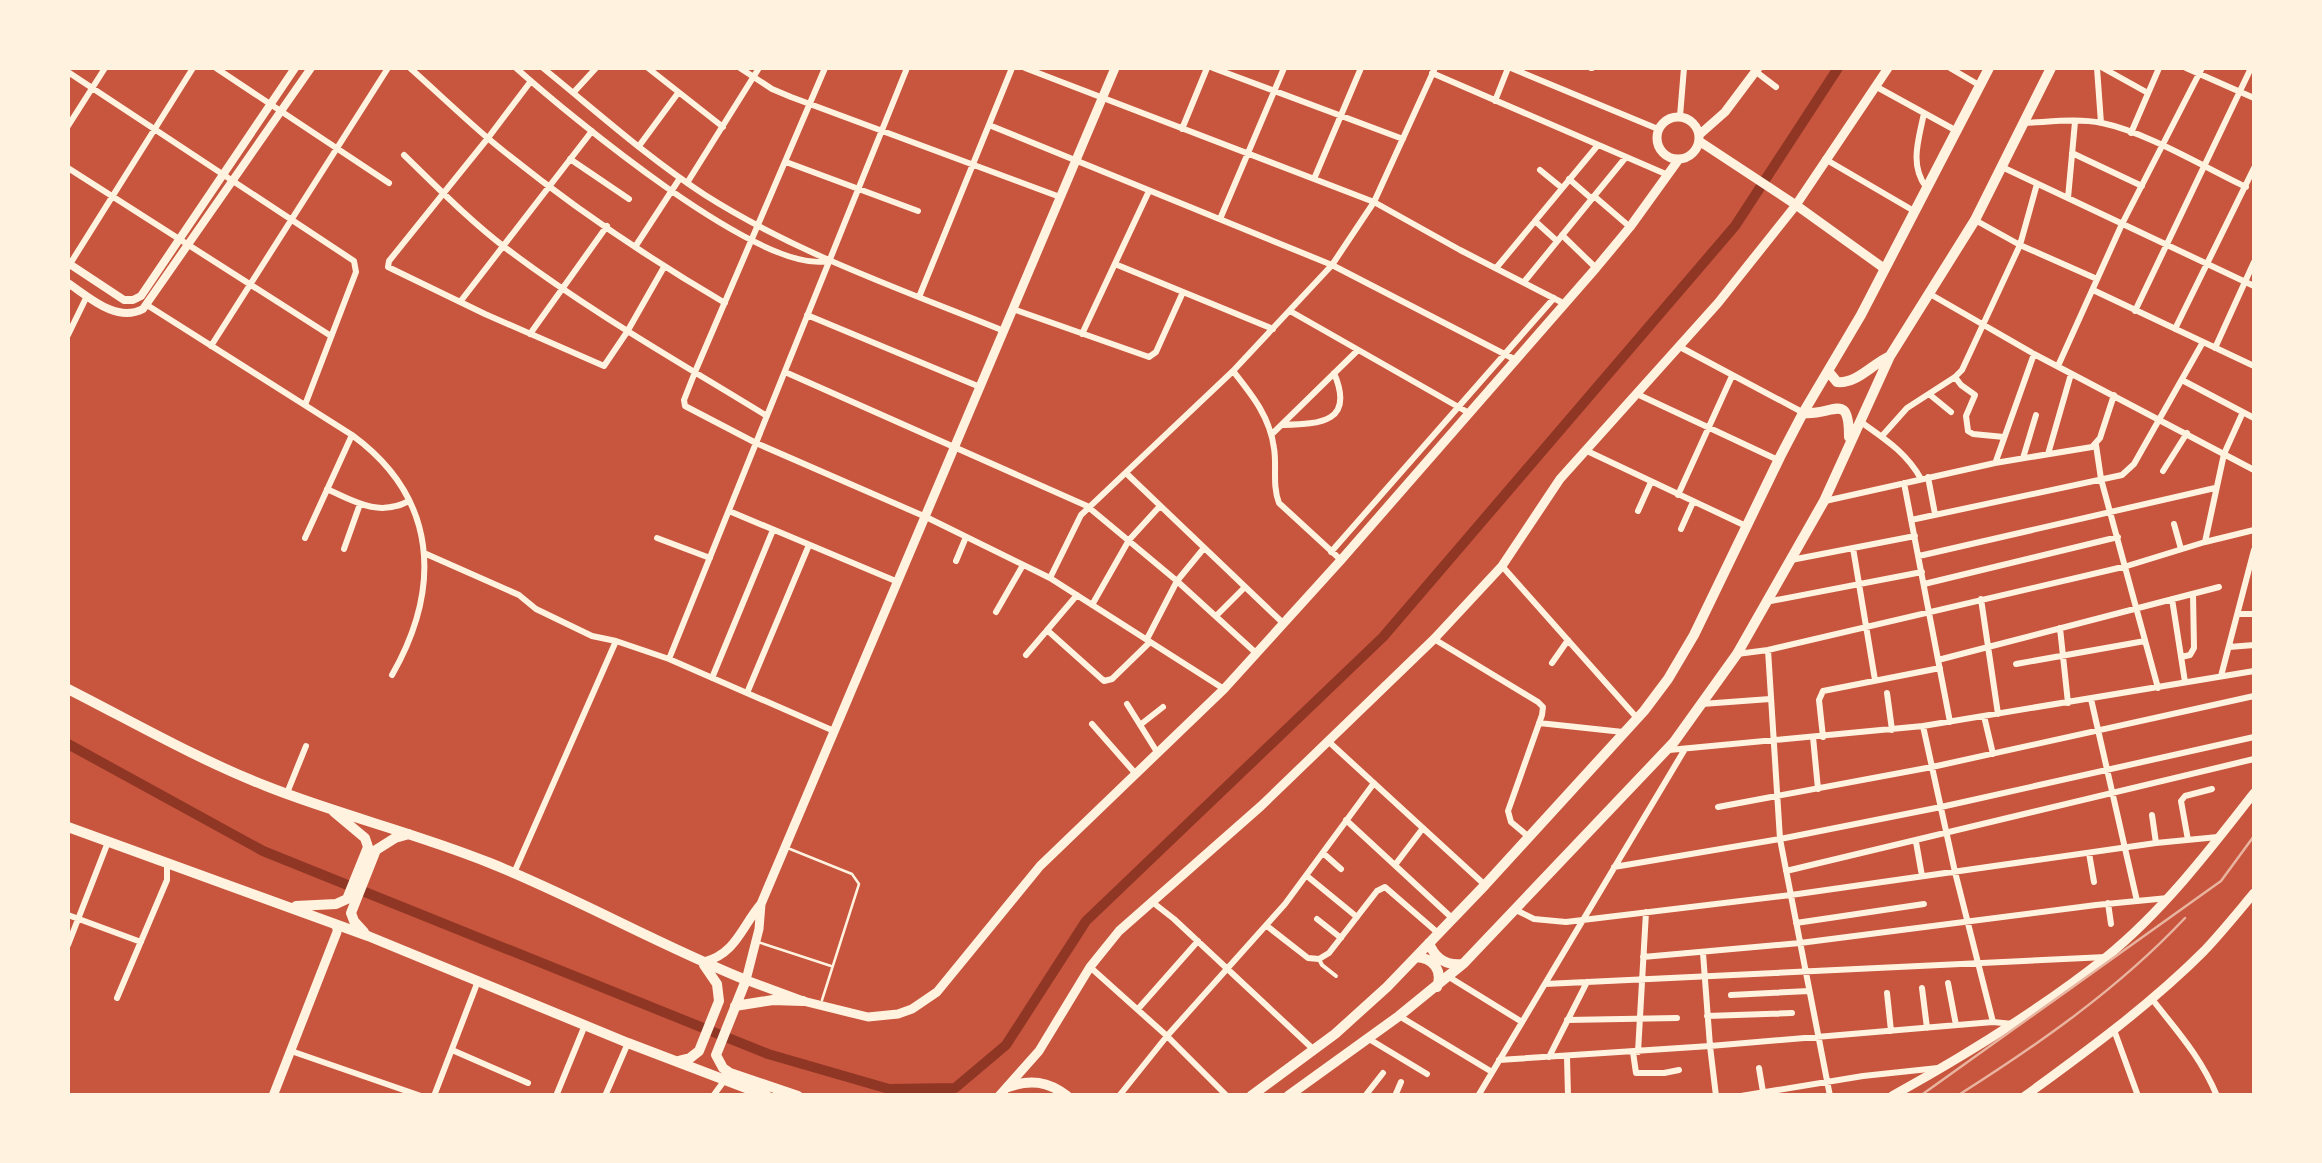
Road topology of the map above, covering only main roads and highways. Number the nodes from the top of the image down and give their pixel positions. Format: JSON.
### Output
{"nodes":[{"id":1,"x":1116,"y":68,"type":"edge"},
{"id":2,"x":1888,"y":68,"type":"edge"},
{"id":3,"x":1988,"y":68,"type":"edge"},
{"id":4,"x":2050,"y":68,"type":"edge"},
{"id":5,"x":1756,"y":70,"type":"edge"},
{"id":6,"x":1699,"y":138,"type":"junction"},
{"id":7,"x":1679,"y":160,"type":"junction"},
{"id":8,"x":1796,"y":205,"type":"junction"},
{"id":9,"x":1885,"y":269,"type":"junction"},
{"id":10,"x":1890,"y":356,"type":"junction"},
{"id":11,"x":1828,"y":371,"type":"junction"},
{"id":12,"x":1803,"y":413,"type":"junction"},
{"id":13,"x":1856,"y":444,"type":"junction"},
{"id":14,"x":68,"y":688,"type":"edge"},
{"id":15,"x":2254,"y":793,"type":"edge"},
{"id":16,"x":330,"y":809,"type":"junction"},
{"id":17,"x":68,"y":826,"type":"edge"},
{"id":18,"x":410,"y":834,"type":"junction"},
{"id":19,"x":372,"y":848,"type":"junction"},
{"id":20,"x":2254,"y":893,"type":"edge"},
{"id":21,"x":350,"y":903,"type":"junction"},
{"id":22,"x":761,"y":904,"type":"junction"},
{"id":23,"x":286,"y":906,"type":"junction"},
{"id":24,"x":331,"y":922,"type":"junction"},
{"id":25,"x":368,"y":936,"type":"junction"},
{"id":26,"x":1430,"y":943,"type":"junction"},
{"id":27,"x":1416,"y":957,"type":"junction"},
{"id":28,"x":702,"y":962,"type":"junction"},
{"id":29,"x":1464,"y":964,"type":"junction"},
{"id":30,"x":746,"y":980,"type":"junction"},
{"id":31,"x":1436,"y":988,"type":"junction"},
{"id":32,"x":803,"y":1001,"type":"junction"},
{"id":33,"x":735,"y":1007,"type":"junction"},
{"id":34,"x":697,"y":1053,"type":"junction"},
{"id":35,"x":716,"y":1054,"type":"junction"},
{"id":36,"x":678,"y":1061,"type":"junction"},
{"id":37,"x":1307,"y":1082,"type":"junction"},
{"id":38,"x":1004,"y":1091,"type":"edge"},
{"id":39,"x":761,"y":1095,"type":"edge"},
{"id":40,"x":273,"y":1096,"type":"edge"},
{"id":41,"x":798,"y":1096,"type":"edge"},
{"id":42,"x":1066,"y":1096,"type":"edge"},
{"id":43,"x":1251,"y":1096,"type":"edge"},
{"id":44,"x":1288,"y":1096,"type":"edge"},
{"id":45,"x":1312,"y":1096,"type":"edge"},
{"id":46,"x":1892,"y":1096,"type":"edge"},
{"id":47,"x":2024,"y":1096,"type":"edge"}],
"edges":[{"from":1,"to":22,"type":"main road"},
{"from":2,"to":8,"type":"main road"},
{"from":3,"to":9,"type":"highway"},
{"from":4,"to":10,"type":"highway"},
{"from":5,"to":6,"type":"main road"},
{"from":6,"to":7,"type":"main road"},
{"from":6,"to":7,"type":"main road"},
{"from":6,"to":8,"type":"main road"},
{"from":7,"to":32,"type":"main road"},
{"from":8,"to":9,"type":"main road"},
{"from":8,"to":38,"type":"main road"},
{"from":9,"to":11,"type":"highway"},
{"from":10,"to":11,"type":"highway"},
{"from":10,"to":13,"type":"highway"},
{"from":11,"to":12,"type":"highway"},
{"from":12,"to":13,"type":"highway"},
{"from":12,"to":26,"type":"highway"},
{"from":13,"to":29,"type":"highway"},
{"from":14,"to":16,"type":"highway"},
{"from":15,"to":46,"type":"main road"},
{"from":16,"to":18,"type":"highway"},
{"from":16,"to":19,"type":"highway"},
{"from":17,"to":23,"type":"highway"},
{"from":18,"to":19,"type":"highway"},
{"from":18,"to":28,"type":"highway"},
{"from":19,"to":21,"type":"highway"},
{"from":20,"to":47,"type":"main road"},
{"from":21,"to":23,"type":"highway"},
{"from":21,"to":25,"type":"highway"},
{"from":22,"to":28,"type":"main road"},
{"from":22,"to":30,"type":"main road"},
{"from":23,"to":24,"type":"highway"},
{"from":24,"to":25,"type":"highway"},
{"from":24,"to":40,"type":"main road"},
{"from":25,"to":36,"type":"highway"},
{"from":26,"to":27,"type":"highway"},
{"from":26,"to":29,"type":"highway"},
{"from":27,"to":31,"type":"highway"},
{"from":27,"to":43,"type":"highway"},
{"from":28,"to":30,"type":"highway"},
{"from":28,"to":34,"type":"highway"},
{"from":29,"to":31,"type":"highway"},
{"from":30,"to":32,"type":"main road"},
{"from":30,"to":33,"type":"highway"},
{"from":31,"to":37,"type":"highway"},
{"from":32,"to":33,"type":"highway"},
{"from":33,"to":35,"type":"highway"},
{"from":34,"to":35,"type":"highway"},
{"from":34,"to":36,"type":"highway"},
{"from":35,"to":41,"type":"highway"},
{"from":36,"to":39,"type":"highway"},
{"from":37,"to":44,"type":"highway"},
{"from":37,"to":45,"type":"main road"},
{"from":38,"to":42,"type":"highway"}]}
